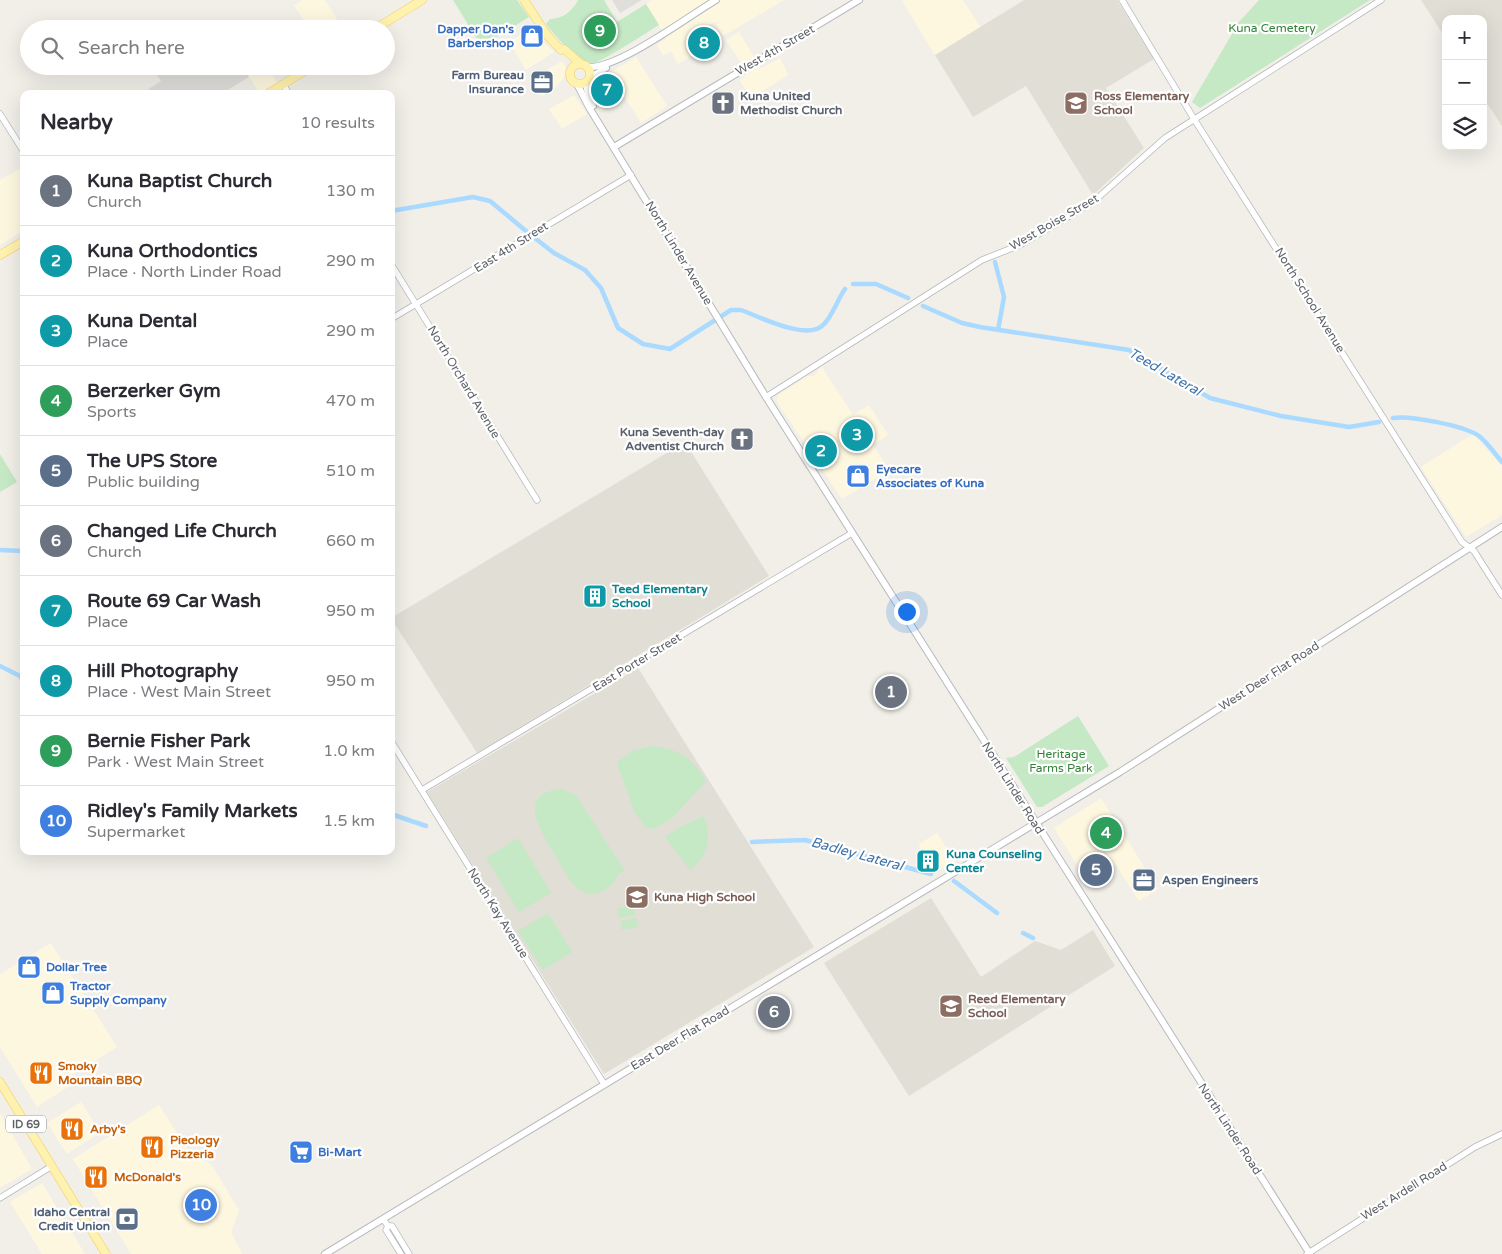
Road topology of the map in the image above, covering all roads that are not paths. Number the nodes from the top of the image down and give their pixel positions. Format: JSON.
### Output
{"nodes":[{"id":1,"x":422,"y":0,"type":"edge"},
{"id":2,"x":524,"y":0,"type":"edge"},
{"id":3,"x":716,"y":0,"type":"edge"},
{"id":4,"x":859,"y":0,"type":"edge"},
{"id":5,"x":1122,"y":0,"type":"edge"},
{"id":6,"x":1381,"y":0,"type":"edge"},
{"id":7,"x":390,"y":20,"type":"edge"},
{"id":8,"x":561,"y":50,"type":"junction"},
{"id":9,"x":611,"y":63,"type":"junction"},
{"id":10,"x":584,"y":66,"type":"junction"},
{"id":11,"x":571,"y":70,"type":"junction"},
{"id":12,"x":298,"y":75,"type":"edge"},
{"id":13,"x":589,"y":79,"type":"junction"},
{"id":14,"x":283,"y":84,"type":"junction"},
{"id":15,"x":577,"y":84,"type":"junction"},
{"id":16,"x":273,"y":90,"type":"edge"},
{"id":17,"x":287,"y":90,"type":"edge"},
{"id":18,"x":592,"y":110,"type":"junction"},
{"id":19,"x":0,"y":114,"type":"edge"},
{"id":20,"x":1194,"y":119,"type":"junction"},
{"id":21,"x":20,"y":146,"type":"edge"},
{"id":22,"x":614,"y":147,"type":"junction"},
{"id":23,"x":631,"y":174,"type":"junction"},
{"id":24,"x":20,"y":243,"type":"edge"},
{"id":25,"x":0,"y":255,"type":"edge"},
{"id":26,"x":395,"y":271,"type":"edge"},
{"id":27,"x":416,"y":305,"type":"junction"},
{"id":28,"x":395,"y":317,"type":"edge"},
{"id":29,"x":766,"y":396,"type":"junction"},
{"id":30,"x":537,"y":500,"type":"dead end"},
{"id":31,"x":1502,"y":527,"type":"edge"},
{"id":32,"x":852,"y":533,"type":"junction"},
{"id":33,"x":1469,"y":547,"type":"junction"},
{"id":34,"x":1502,"y":595,"type":"edge"},
{"id":35,"x":395,"y":747,"type":"edge"},
{"id":36,"x":422,"y":790,"type":"junction"},
{"id":37,"x":1036,"y":823,"type":"junction"},
{"id":38,"x":0,"y":1082,"type":"edge"},
{"id":39,"x":604,"y":1084,"type":"junction"},
{"id":40,"x":1502,"y":1134,"type":"edge"},
{"id":41,"x":52,"y":1166,"type":"junction"},
{"id":42,"x":0,"y":1198,"type":"edge"},
{"id":43,"x":383,"y":1219,"type":"junction"},
{"id":44,"x":388,"y":1226,"type":"junction"},
{"id":45,"x":106,"y":1254,"type":"edge"},
{"id":46,"x":325,"y":1254,"type":"edge"},
{"id":47,"x":401,"y":1254,"type":"edge"},
{"id":48,"x":409,"y":1254,"type":"edge"},
{"id":49,"x":1309,"y":1254,"type":"edge"}],
"edges":[{"from":1,"to":7,"type":"main road"},
{"from":2,"to":8,"type":"main road"},
{"from":3,"to":9,"type":"main road"},
{"from":4,"to":22,"type":"main road","name":"West 4th Street"},
{"from":5,"to":20,"type":"street","name":"North School Avenue"},
{"from":6,"to":20,"type":"street","name":"West Boise Street"},
{"from":8,"to":10,"type":"main road"},
{"from":8,"to":11,"type":"main road"},
{"from":9,"to":10,"type":"main road"},
{"from":9,"to":13,"type":"main road"},
{"from":10,"to":11,"type":"main road"},
{"from":10,"to":13,"type":"main road"},
{"from":11,"to":15,"type":"main road"},
{"from":12,"to":14,"type":"main road"},
{"from":13,"to":15,"type":"main road"},
{"from":13,"to":18,"type":"main road","name":"North Linder Avenue"},
{"from":14,"to":16,"type":"main road"},
{"from":14,"to":17,"type":"street"},
{"from":15,"to":18,"type":"main road","name":"North Linder Avenue"},
{"from":18,"to":22,"type":"main road","name":"North Linder Avenue"},
{"from":19,"to":21,"type":"street"},
{"from":20,"to":29,"type":"street","name":"West Boise Street"},
{"from":20,"to":33,"type":"street","name":"North School Avenue"},
{"from":22,"to":23,"type":"main road","name":"North Linder Avenue"},
{"from":23,"to":27,"type":"street","name":"East 4th Street"},
{"from":23,"to":29,"type":"main road","name":"North Linder Avenue"},
{"from":24,"to":25,"type":"main road"},
{"from":26,"to":27,"type":"street","name":"North Orchard Avenue"},
{"from":27,"to":28,"type":"street","name":"East 4th Street"},
{"from":27,"to":30,"type":"street","name":"North Orchard Avenue"},
{"from":29,"to":32,"type":"main road","name":"North Linder Road"},
{"from":31,"to":33,"type":"main road","name":"West Deer Flat Road"},
{"from":32,"to":36,"type":"street","name":"East Porter Street"},
{"from":32,"to":37,"type":"main road","name":"North Linder Road"},
{"from":33,"to":34,"type":"street","name":"North School Avenue"},
{"from":33,"to":37,"type":"main road","name":"West Deer Flat Road"},
{"from":35,"to":36,"type":"street","name":"North Kay Avenue"},
{"from":36,"to":39,"type":"street","name":"North Kay Avenue"},
{"from":37,"to":39,"type":"main road","name":"East Deer Flat Road"},
{"from":37,"to":49,"type":"main road","name":"North Linder Road"},
{"from":38,"to":41,"type":"main road","number":"ID 69"},
{"from":39,"to":43,"type":"main road","name":"East Deer Flat Road"},
{"from":40,"to":49,"type":"street","name":"West Ardell Road"},
{"from":41,"to":42,"type":"street"},
{"from":41,"to":45,"type":"main road","number":"ID 69"},
{"from":43,"to":44,"type":"street"},
{"from":43,"to":46,"type":"main road","name":"East Deer Flat Road"},
{"from":44,"to":47,"type":"street"},
{"from":44,"to":48,"type":"street"}]}
